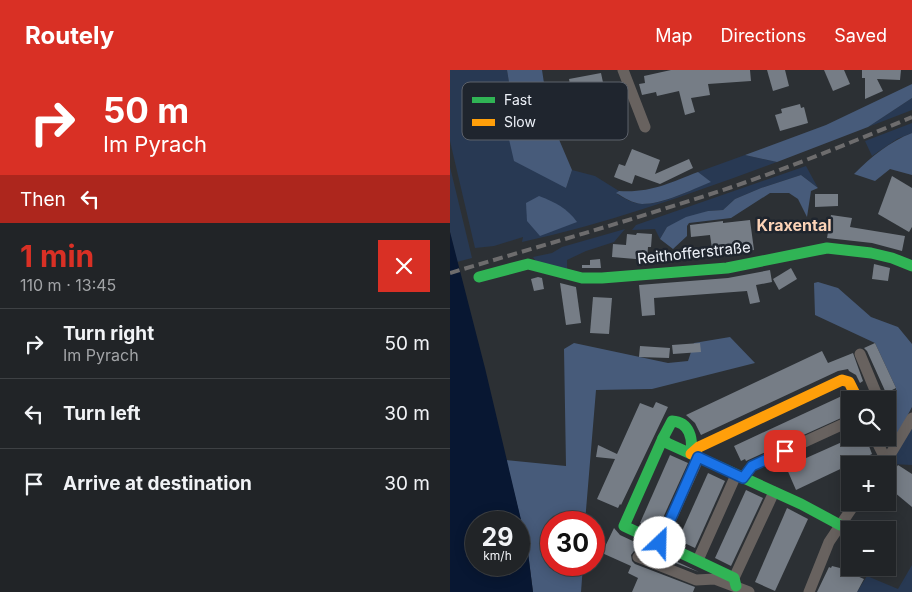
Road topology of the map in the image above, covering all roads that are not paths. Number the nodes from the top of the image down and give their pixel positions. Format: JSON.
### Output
{"nodes":[{"id":1,"x":624,"y":70,"type":"edge"},
{"id":2,"x":645,"y":128,"type":"dead end"},
{"id":3,"x":912,"y":266,"type":"edge"},
{"id":4,"x":479,"y":277,"type":"dead end"},
{"id":5,"x":860,"y":354,"type":"dead end"},
{"id":6,"x":854,"y":391,"type":"edge"},
{"id":7,"x":875,"y":391,"type":"edge"},
{"id":8,"x":912,"y":418,"type":"edge"},
{"id":9,"x":841,"y":425,"type":"edge"},
{"id":10,"x":663,"y":438,"type":"junction"},
{"id":11,"x":695,"y":456,"type":"junction"},
{"id":12,"x":889,"y":456,"type":"edge"},
{"id":13,"x":740,"y":476,"type":"junction"},
{"id":14,"x":774,"y":492,"type":"junction"},
{"id":15,"x":850,"y":511,"type":"edge"},
{"id":16,"x":840,"y":526,"type":"junction"},
{"id":17,"x":660,"y":543,"type":"junction"},
{"id":18,"x":638,"y":557,"type":"dead end"},
{"id":19,"x":698,"y":560,"type":"junction"},
{"id":20,"x":735,"y":582,"type":"junction"},
{"id":21,"x":749,"y":592,"type":"edge"},
{"id":22,"x":809,"y":592,"type":"edge"}],
"edges":[{"from":1,"to":2,"type":"street"},
{"from":3,"to":4,"type":"street","name":"Reithofferstraße"},
{"from":5,"to":7,"type":"street"},
{"from":6,"to":11,"type":"street"},
{"from":8,"to":12,"type":"street"},
{"from":9,"to":13,"type":"street"},
{"from":10,"to":11,"type":"street"},
{"from":10,"to":11,"type":"street"},
{"from":10,"to":17,"type":"street"},
{"from":11,"to":13,"type":"street"},
{"from":11,"to":17,"type":"street"},
{"from":13,"to":14,"type":"street"},
{"from":13,"to":19,"type":"street"},
{"from":14,"to":16,"type":"street"},
{"from":14,"to":20,"type":"street"},
{"from":15,"to":16,"type":"street"},
{"from":16,"to":22,"type":"street"},
{"from":17,"to":19,"type":"street"},
{"from":18,"to":20,"type":"street"},
{"from":19,"to":20,"type":"street"},
{"from":20,"to":21,"type":"street"}]}
